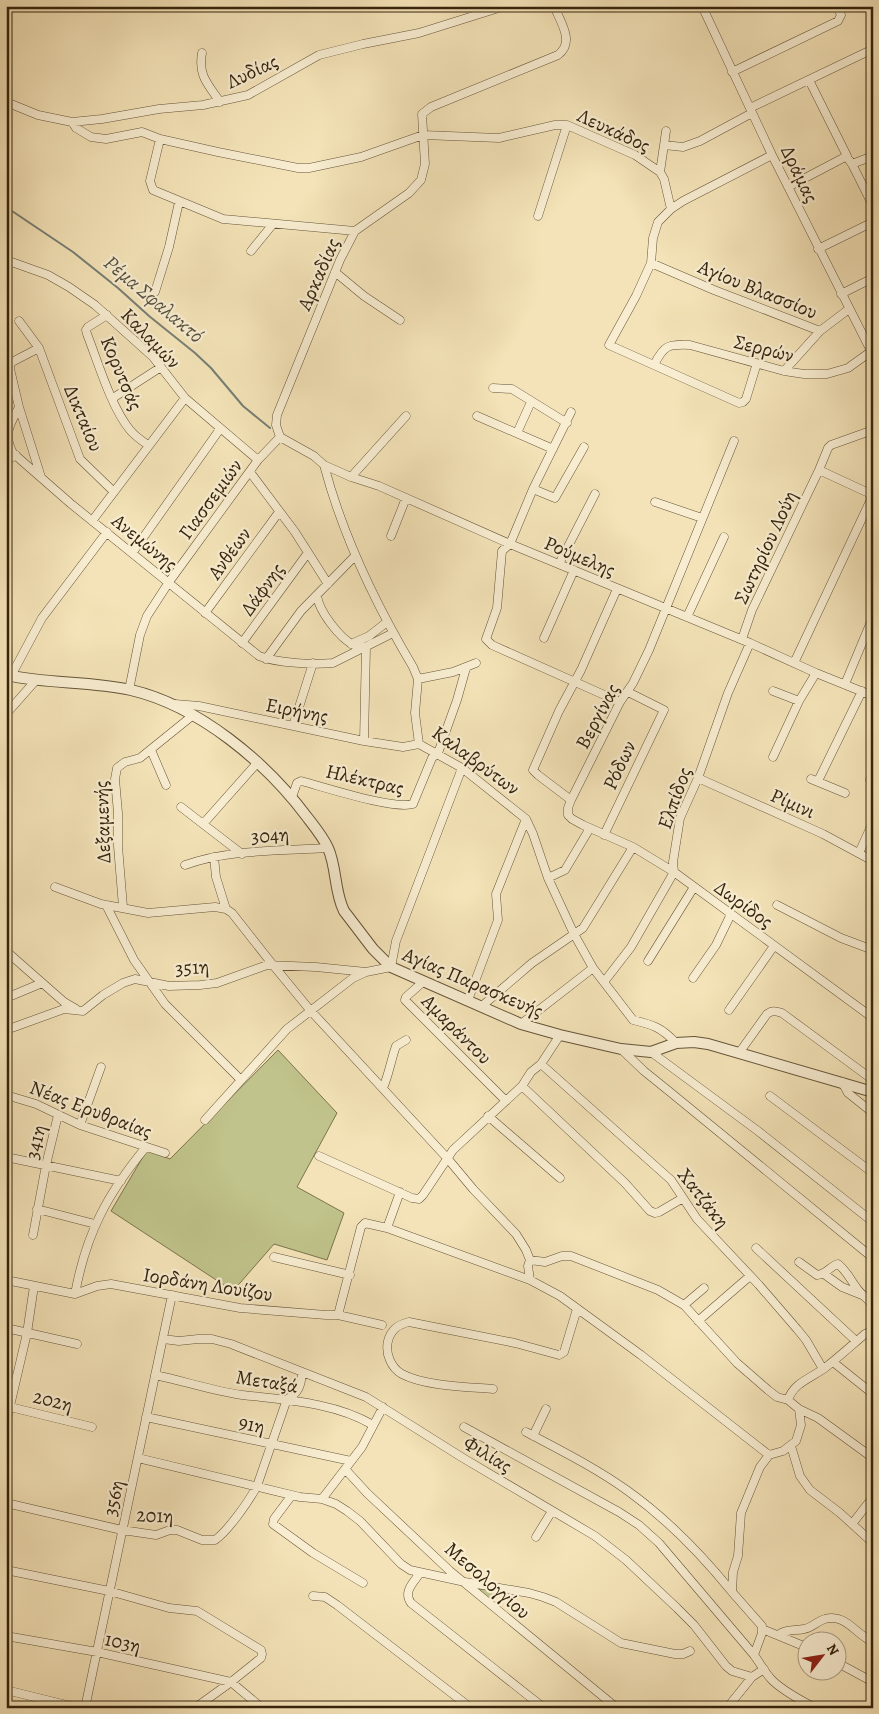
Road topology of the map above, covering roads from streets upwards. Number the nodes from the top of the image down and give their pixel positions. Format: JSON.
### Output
{"nodes":[{"id":1,"x":505,"y":6,"type":"edge"},
{"id":2,"x":554,"y":6,"type":"edge"},
{"id":3,"x":702,"y":6,"type":"edge"},
{"id":4,"x":837,"y":6,"type":"edge"},
{"id":5,"x":873,"y":49,"type":"edge"},
{"id":6,"x":202,"y":53,"type":"dead end"},
{"id":7,"x":732,"y":72,"type":"junction"},
{"id":8,"x":809,"y":80,"type":"junction"},
{"id":9,"x":6,"y":102,"type":"edge"},
{"id":10,"x":220,"y":102,"type":"junction"},
{"id":11,"x":751,"y":110,"type":"junction"},
{"id":12,"x":72,"y":122,"type":"junction"},
{"id":13,"x":567,"y":125,"type":"junction"},
{"id":14,"x":666,"y":131,"type":"dead end"},
{"id":15,"x":423,"y":135,"type":"junction"},
{"id":16,"x":160,"y":138,"type":"junction"},
{"id":17,"x":664,"y":145,"type":"junction"},
{"id":18,"x":772,"y":155,"type":"junction"},
{"id":19,"x":847,"y":156,"type":"junction"},
{"id":20,"x":873,"y":156,"type":"edge"},
{"id":21,"x":852,"y":164,"type":"junction"},
{"id":22,"x":660,"y":172,"type":"junction"},
{"id":23,"x":788,"y":187,"type":"junction"},
{"id":24,"x":179,"y":202,"type":"junction"},
{"id":25,"x":873,"y":206,"type":"edge"},
{"id":26,"x":672,"y":209,"type":"junction"},
{"id":27,"x":538,"y":216,"type":"dead end"},
{"id":28,"x":873,"y":222,"type":"edge"},
{"id":29,"x":273,"y":224,"type":"junction"},
{"id":30,"x":355,"y":231,"type":"junction"},
{"id":31,"x":818,"y":249,"type":"junction"},
{"id":32,"x":251,"y":251,"type":"dead end"},
{"id":33,"x":6,"y":260,"type":"edge"},
{"id":34,"x":651,"y":263,"type":"junction"},
{"id":35,"x":335,"y":272,"type":"junction"},
{"id":36,"x":873,"y":278,"type":"edge"},
{"id":37,"x":155,"y":292,"type":"dead end"},
{"id":38,"x":841,"y":294,"type":"junction"},
{"id":39,"x":849,"y":309,"type":"junction"},
{"id":40,"x":107,"y":315,"type":"junction"},
{"id":41,"x":19,"y":320,"type":"dead end"},
{"id":42,"x":400,"y":320,"type":"dead end"},
{"id":43,"x":820,"y":331,"type":"junction"},
{"id":44,"x":39,"y":348,"type":"junction"},
{"id":45,"x":872,"y":352,"type":"edge"},
{"id":46,"x":757,"y":363,"type":"junction"},
{"id":47,"x":654,"y":365,"type":"junction"},
{"id":48,"x":161,"y":367,"type":"junction"},
{"id":49,"x":784,"y":371,"type":"junction"},
{"id":50,"x":493,"y":388,"type":"dead end"},
{"id":51,"x":113,"y":398,"type":"junction"},
{"id":52,"x":184,"y":398,"type":"junction"},
{"id":53,"x":531,"y":402,"type":"junction"},
{"id":54,"x":19,"y":407,"type":"junction"},
{"id":55,"x":571,"y":412,"type":"dead end"},
{"id":56,"x":406,"y":416,"type":"dead end"},
{"id":57,"x":477,"y":416,"type":"dead end"},
{"id":58,"x":567,"y":424,"type":"junction"},
{"id":59,"x":220,"y":429,"type":"junction"},
{"id":60,"x":873,"y":430,"type":"edge"},
{"id":61,"x":517,"y":433,"type":"junction"},
{"id":62,"x":280,"y":437,"type":"junction"},
{"id":63,"x":734,"y":441,"type":"dead end"},
{"id":64,"x":148,"y":445,"type":"junction"},
{"id":65,"x":584,"y":447,"type":"dead end"},
{"id":66,"x":552,"y":449,"type":"junction"},
{"id":67,"x":11,"y":451,"type":"edge"},
{"id":68,"x":258,"y":460,"type":"junction"},
{"id":69,"x":6,"y":461,"type":"edge"},
{"id":70,"x":324,"y":464,"type":"junction"},
{"id":71,"x":819,"y":470,"type":"junction"},
{"id":72,"x":250,"y":472,"type":"junction"},
{"id":73,"x":351,"y":477,"type":"junction"},
{"id":74,"x":41,"y":478,"type":"junction"},
{"id":75,"x":532,"y":489,"type":"junction"},
{"id":76,"x":114,"y":492,"type":"junction"},
{"id":77,"x":595,"y":494,"type":"dead end"},
{"id":78,"x":873,"y":495,"type":"edge"},
{"id":79,"x":406,"y":498,"type":"junction"},
{"id":80,"x":655,"y":502,"type":"dead end"},
{"id":81,"x":280,"y":512,"type":"junction"},
{"id":82,"x":702,"y":518,"type":"junction"},
{"id":83,"x":92,"y":521,"type":"junction"},
{"id":84,"x":108,"y":532,"type":"junction"},
{"id":85,"x":392,"y":536,"type":"dead end"},
{"id":86,"x":724,"y":537,"type":"dead end"},
{"id":87,"x":510,"y":544,"type":"junction"},
{"id":88,"x":133,"y":552,"type":"junction"},
{"id":89,"x":308,"y":554,"type":"junction"},
{"id":90,"x":355,"y":556,"type":"junction"},
{"id":91,"x":559,"y":564,"type":"junction"},
{"id":92,"x":574,"y":570,"type":"junction"},
{"id":93,"x":169,"y":582,"type":"junction"},
{"id":94,"x":328,"y":584,"type":"junction"},
{"id":95,"x":617,"y":589,"type":"junction"},
{"id":96,"x":317,"y":595,"type":"junction"},
{"id":97,"x":666,"y":608,"type":"junction"},
{"id":98,"x":206,"y":614,"type":"junction"},
{"id":99,"x":687,"y":616,"type":"junction"},
{"id":100,"x":873,"y":616,"type":"edge"},
{"id":101,"x":387,"y":622,"type":"junction"},
{"id":102,"x":393,"y":633,"type":"junction"},
{"id":103,"x":544,"y":638,"type":"dead end"},
{"id":104,"x":742,"y":639,"type":"junction"},
{"id":105,"x":242,"y":643,"type":"junction"},
{"id":106,"x":750,"y":643,"type":"junction"},
{"id":107,"x":351,"y":644,"type":"junction"},
{"id":108,"x":366,"y":647,"type":"junction"},
{"id":109,"x":266,"y":659,"type":"junction"},
{"id":110,"x":313,"y":663,"type":"junction"},
{"id":111,"x":476,"y":663,"type":"dead end"},
{"id":112,"x":794,"y":663,"type":"junction"},
{"id":113,"x":466,"y":668,"type":"junction"},
{"id":114,"x":816,"y":673,"type":"junction"},
{"id":115,"x":8,"y":675,"type":"edge"},
{"id":116,"x":37,"y":679,"type":"junction"},
{"id":117,"x":418,"y":679,"type":"junction"},
{"id":118,"x":574,"y":682,"type":"junction"},
{"id":119,"x":846,"y":684,"type":"junction"},
{"id":120,"x":129,"y":690,"type":"junction"},
{"id":121,"x":773,"y":691,"type":"dead end"},
{"id":122,"x":862,"y":691,"type":"junction"},
{"id":123,"x":628,"y":692,"type":"junction"},
{"id":124,"x":873,"y":696,"type":"edge"},
{"id":125,"x":799,"y":701,"type":"junction"},
{"id":126,"x":620,"y":702,"type":"junction"},
{"id":127,"x":168,"y":704,"type":"junction"},
{"id":128,"x":6,"y":714,"type":"edge"},
{"id":129,"x":192,"y":716,"type":"junction"},
{"id":130,"x":293,"y":726,"type":"junction"},
{"id":131,"x":364,"y":741,"type":"junction"},
{"id":132,"x":419,"y":744,"type":"junction"},
{"id":133,"x":151,"y":750,"type":"junction"},
{"id":134,"x":438,"y":753,"type":"junction"},
{"id":135,"x":773,"y":757,"type":"dead end"},
{"id":136,"x":258,"y":762,"type":"junction"},
{"id":137,"x":462,"y":768,"type":"junction"},
{"id":138,"x":698,"y":778,"type":"junction"},
{"id":139,"x":166,"y":785,"type":"dead end"},
{"id":140,"x":844,"y":793,"type":"dead end"},
{"id":141,"x":292,"y":797,"type":"junction"},
{"id":142,"x":571,"y":800,"type":"junction"},
{"id":143,"x":181,"y":807,"type":"dead end"},
{"id":144,"x":526,"y":819,"type":"junction"},
{"id":145,"x":873,"y":822,"type":"edge"},
{"id":146,"x":203,"y":824,"type":"junction"},
{"id":147,"x":590,"y":828,"type":"junction"},
{"id":148,"x":604,"y":834,"type":"junction"},
{"id":149,"x":633,"y":847,"type":"junction"},
{"id":150,"x":328,"y":848,"type":"junction"},
{"id":151,"x":859,"y":853,"type":"junction"},
{"id":152,"x":242,"y":854,"type":"junction"},
{"id":153,"x":214,"y":857,"type":"junction"},
{"id":154,"x":873,"y":860,"type":"edge"},
{"id":155,"x":185,"y":864,"type":"dead end"},
{"id":156,"x":674,"y":872,"type":"junction"},
{"id":157,"x":548,"y":878,"type":"junction"},
{"id":158,"x":55,"y":887,"type":"dead end"},
{"id":159,"x":694,"y":887,"type":"junction"},
{"id":160,"x":106,"y":904,"type":"junction"},
{"id":161,"x":777,"y":905,"type":"dead end"},
{"id":162,"x":123,"y":907,"type":"junction"},
{"id":163,"x":226,"y":908,"type":"junction"},
{"id":164,"x":730,"y":914,"type":"junction"},
{"id":165,"x":574,"y":934,"type":"junction"},
{"id":166,"x":774,"y":946,"type":"junction"},
{"id":167,"x":873,"y":950,"type":"edge"},
{"id":168,"x":6,"y":951,"type":"edge"},
{"id":169,"x":648,"y":961,"type":"dead end"},
{"id":170,"x":272,"y":966,"type":"junction"},
{"id":171,"x":390,"y":967,"type":"junction"},
{"id":172,"x":593,"y":968,"type":"junction"},
{"id":173,"x":366,"y":972,"type":"junction"},
{"id":174,"x":693,"y":978,"type":"dead end"},
{"id":175,"x":424,"y":981,"type":"junction"},
{"id":176,"x":148,"y":982,"type":"junction"},
{"id":177,"x":604,"y":982,"type":"junction"},
{"id":178,"x":42,"y":983,"type":"junction"},
{"id":179,"x":6,"y":998,"type":"edge"},
{"id":180,"x":468,"y":1000,"type":"junction"},
{"id":181,"x":482,"y":1006,"type":"junction"},
{"id":182,"x":76,"y":1009,"type":"junction"},
{"id":183,"x":310,"y":1010,"type":"junction"},
{"id":184,"x":729,"y":1010,"type":"dead end"},
{"id":185,"x":873,"y":1018,"type":"edge"},
{"id":186,"x":521,"y":1024,"type":"junction"},
{"id":187,"x":6,"y":1030,"type":"edge"},
{"id":188,"x":560,"y":1035,"type":"junction"},
{"id":189,"x":406,"y":1040,"type":"dead end"},
{"id":190,"x":676,"y":1043,"type":"junction"},
{"id":191,"x":621,"y":1048,"type":"junction"},
{"id":192,"x":651,"y":1052,"type":"junction"},
{"id":193,"x":740,"y":1053,"type":"junction"},
{"id":194,"x":541,"y":1064,"type":"junction"},
{"id":195,"x":101,"y":1067,"type":"dead end"},
{"id":196,"x":240,"y":1080,"type":"junction"},
{"id":197,"x":873,"y":1080,"type":"edge"},
{"id":198,"x":842,"y":1082,"type":"junction"},
{"id":199,"x":522,"y":1086,"type":"junction"},
{"id":200,"x":383,"y":1088,"type":"junction"},
{"id":201,"x":873,"y":1092,"type":"edge"},
{"id":202,"x":6,"y":1096,"type":"edge"},
{"id":203,"x":770,"y":1096,"type":"dead end"},
{"id":204,"x":506,"y":1100,"type":"junction"},
{"id":205,"x":873,"y":1113,"type":"edge"},
{"id":206,"x":58,"y":1115,"type":"junction"},
{"id":207,"x":488,"y":1116,"type":"junction"},
{"id":208,"x":205,"y":1120,"type":"dead end"},
{"id":209,"x":80,"y":1125,"type":"junction"},
{"id":210,"x":146,"y":1147,"type":"junction"},
{"id":211,"x":165,"y":1153,"type":"dead end"},
{"id":212,"x":319,"y":1156,"type":"dead end"},
{"id":213,"x":6,"y":1157,"type":"edge"},
{"id":214,"x":448,"y":1159,"type":"junction"},
{"id":215,"x":46,"y":1164,"type":"junction"},
{"id":216,"x":873,"y":1173,"type":"edge"},
{"id":217,"x":560,"y":1178,"type":"dead end"},
{"id":218,"x":121,"y":1181,"type":"junction"},
{"id":219,"x":400,"y":1192,"type":"junction"},
{"id":220,"x":684,"y":1198,"type":"junction"},
{"id":221,"x":37,"y":1208,"type":"junction"},
{"id":222,"x":873,"y":1222,"type":"edge"},
{"id":223,"x":94,"y":1224,"type":"junction"},
{"id":224,"x":387,"y":1228,"type":"junction"},
{"id":225,"x":33,"y":1235,"type":"dead end"},
{"id":226,"x":756,"y":1248,"type":"dead end"},
{"id":227,"x":274,"y":1257,"type":"dead end"},
{"id":228,"x":873,"y":1258,"type":"edge"},
{"id":229,"x":530,"y":1260,"type":"junction"},
{"id":230,"x":799,"y":1262,"type":"dead end"},
{"id":231,"x":824,"y":1274,"type":"junction"},
{"id":232,"x":350,"y":1275,"type":"junction"},
{"id":233,"x":750,"y":1276,"type":"junction"},
{"id":234,"x":6,"y":1280,"type":"edge"},
{"id":235,"x":530,"y":1280,"type":"junction"},
{"id":236,"x":34,"y":1286,"type":"junction"},
{"id":237,"x":704,"y":1288,"type":"dead end"},
{"id":238,"x":74,"y":1294,"type":"junction"},
{"id":239,"x":172,"y":1295,"type":"junction"},
{"id":240,"x":862,"y":1295,"type":"junction"},
{"id":241,"x":684,"y":1305,"type":"junction"},
{"id":242,"x":873,"y":1306,"type":"edge"},
{"id":243,"x":577,"y":1308,"type":"junction"},
{"id":244,"x":338,"y":1315,"type":"junction"},
{"id":245,"x":698,"y":1322,"type":"junction"},
{"id":246,"x":382,"y":1325,"type":"dead end"},
{"id":247,"x":6,"y":1328,"type":"edge"},
{"id":248,"x":873,"y":1330,"type":"edge"},
{"id":249,"x":27,"y":1333,"type":"junction"},
{"id":250,"x":163,"y":1339,"type":"junction"},
{"id":251,"x":856,"y":1341,"type":"junction"},
{"id":252,"x":77,"y":1344,"type":"dead end"},
{"id":253,"x":833,"y":1362,"type":"junction"},
{"id":254,"x":823,"y":1369,"type":"junction"},
{"id":255,"x":302,"y":1373,"type":"junction"},
{"id":256,"x":155,"y":1375,"type":"junction"},
{"id":257,"x":493,"y":1389,"type":"dead end"},
{"id":258,"x":873,"y":1394,"type":"edge"},
{"id":259,"x":287,"y":1399,"type":"junction"},
{"id":260,"x":788,"y":1400,"type":"junction"},
{"id":261,"x":8,"y":1406,"type":"edge"},
{"id":262,"x":383,"y":1407,"type":"junction"},
{"id":263,"x":546,"y":1409,"type":"dead end"},
{"id":264,"x":799,"y":1409,"type":"junction"},
{"id":265,"x":146,"y":1417,"type":"junction"},
{"id":266,"x":6,"y":1423,"type":"edge"},
{"id":267,"x":372,"y":1425,"type":"junction"},
{"id":268,"x":92,"y":1426,"type":"dead end"},
{"id":269,"x":464,"y":1427,"type":"dead end"},
{"id":270,"x":526,"y":1432,"type":"dead end"},
{"id":271,"x":533,"y":1436,"type":"junction"},
{"id":272,"x":272,"y":1445,"type":"junction"},
{"id":273,"x":791,"y":1446,"type":"junction"},
{"id":274,"x":769,"y":1455,"type":"junction"},
{"id":275,"x":138,"y":1458,"type":"junction"},
{"id":276,"x":873,"y":1458,"type":"edge"},
{"id":277,"x":351,"y":1461,"type":"junction"},
{"id":278,"x":345,"y":1469,"type":"junction"},
{"id":279,"x":257,"y":1486,"type":"junction"},
{"id":280,"x":292,"y":1494,"type":"junction"},
{"id":281,"x":873,"y":1497,"type":"edge"},
{"id":282,"x":322,"y":1499,"type":"junction"},
{"id":283,"x":6,"y":1503,"type":"edge"},
{"id":284,"x":552,"y":1511,"type":"junction"},
{"id":285,"x":852,"y":1524,"type":"junction"},
{"id":286,"x":122,"y":1530,"type":"junction"},
{"id":287,"x":536,"y":1537,"type":"dead end"},
{"id":288,"x":873,"y":1544,"type":"edge"},
{"id":289,"x":6,"y":1570,"type":"edge"},
{"id":290,"x":420,"y":1573,"type":"junction"},
{"id":291,"x":465,"y":1582,"type":"junction"},
{"id":292,"x":363,"y":1583,"type":"dead end"},
{"id":293,"x":110,"y":1592,"type":"junction"},
{"id":294,"x":732,"y":1592,"type":"junction"},
{"id":295,"x":313,"y":1596,"type":"dead end"},
{"id":296,"x":761,"y":1626,"type":"junction"},
{"id":297,"x":778,"y":1635,"type":"junction"},
{"id":298,"x":6,"y":1636,"type":"edge"},
{"id":299,"x":873,"y":1642,"type":"edge"},
{"id":300,"x":796,"y":1643,"type":"edge"},
{"id":301,"x":690,"y":1651,"type":"dead end"},
{"id":302,"x":97,"y":1652,"type":"junction"},
{"id":303,"x":754,"y":1655,"type":"junction"},
{"id":304,"x":846,"y":1667,"type":"edge"},
{"id":305,"x":764,"y":1669,"type":"junction"},
{"id":306,"x":752,"y":1678,"type":"junction"},
{"id":307,"x":231,"y":1682,"type":"junction"},
{"id":308,"x":873,"y":1682,"type":"edge"},
{"id":309,"x":6,"y":1690,"type":"edge"},
{"id":310,"x":79,"y":1708,"type":"edge"},
{"id":311,"x":85,"y":1708,"type":"edge"},
{"id":312,"x":195,"y":1708,"type":"edge"},
{"id":313,"x":262,"y":1708,"type":"edge"},
{"id":314,"x":471,"y":1708,"type":"edge"},
{"id":315,"x":544,"y":1708,"type":"edge"},
{"id":316,"x":617,"y":1708,"type":"edge"},
{"id":317,"x":727,"y":1708,"type":"edge"},
{"id":318,"x":815,"y":1708,"type":"edge"}],
"edges":[{"from":1,"to":10,"type":"street","name":"Λυδίας"},
{"from":2,"to":15,"type":"street","name":"Αρκαδίας"},
{"from":3,"to":7,"type":"street","name":"Δράμας"},
{"from":4,"to":7,"type":"street"},
{"from":5,"to":8,"type":"street"},
{"from":6,"to":10,"type":"street"},
{"from":7,"to":11,"type":"street","name":"Δράμας"},
{"from":8,"to":11,"type":"street"},
{"from":8,"to":19,"type":"street"},
{"from":9,"to":12,"type":"street","name":"Λυδίας"},
{"from":10,"to":12,"type":"street","name":"Λυδίας"},
{"from":11,"to":17,"type":"street"},
{"from":11,"to":18,"type":"street","name":"Δράμας"},
{"from":12,"to":16,"type":"street"},
{"from":13,"to":15,"type":"street","name":"Λευκάδος"},
{"from":13,"to":22,"type":"street","name":"Λευκάδος"},
{"from":13,"to":27,"type":"street"},
{"from":14,"to":17,"type":"street"},
{"from":15,"to":16,"type":"street"},
{"from":15,"to":30,"type":"street","name":"Αρκαδίας"},
{"from":16,"to":24,"type":"street"},
{"from":17,"to":22,"type":"street"},
{"from":18,"to":23,"type":"street","name":"Δράμας"},
{"from":18,"to":26,"type":"street"},
{"from":19,"to":21,"type":"street"},
{"from":19,"to":23,"type":"street"},
{"from":20,"to":21,"type":"street"},
{"from":21,"to":25,"type":"street"},
{"from":22,"to":26,"type":"street","name":"Λευκάδος"},
{"from":23,"to":31,"type":"street","name":"Δράμας"},
{"from":24,"to":29,"type":"street"},
{"from":24,"to":37,"type":"street"},
{"from":26,"to":34,"type":"street"},
{"from":28,"to":31,"type":"street"},
{"from":29,"to":30,"type":"street"},
{"from":29,"to":32,"type":"street"},
{"from":30,"to":35,"type":"street","name":"Αρκαδίας"},
{"from":31,"to":38,"type":"street","name":"Δράμας"},
{"from":33,"to":40,"type":"street","name":"Καλαμών"},
{"from":34,"to":43,"type":"street","name":"Αγίου Βλασσίου"},
{"from":34,"to":47,"type":"street"},
{"from":35,"to":42,"type":"street"},
{"from":35,"to":62,"type":"street","name":"Αρκαδίας"},
{"from":36,"to":38,"type":"street"},
{"from":38,"to":39,"type":"street","name":"Δράμας"},
{"from":39,"to":43,"type":"street","name":"Αγίου Βλασσίου"},
{"from":39,"to":45,"type":"street","name":"Δράμας"},
{"from":40,"to":48,"type":"street","name":"Καλαμών"},
{"from":40,"to":51,"type":"street","name":"Κορυτσάς"},
{"from":41,"to":44,"type":"street","name":"Δικταίου"},
{"from":43,"to":49,"type":"street"},
{"from":44,"to":54,"type":"street"},
{"from":44,"to":76,"type":"street","name":"Δικταίου"},
{"from":45,"to":49,"type":"street","name":"Σερρών"},
{"from":46,"to":47,"type":"street","name":"Σερρών"},
{"from":46,"to":47,"type":"street"},
{"from":46,"to":49,"type":"street","name":"Σερρών"},
{"from":48,"to":51,"type":"street"},
{"from":48,"to":52,"type":"street","name":"Καλαμών"},
{"from":50,"to":53,"type":"street"},
{"from":51,"to":64,"type":"street","name":"Κορυτσάς"},
{"from":52,"to":59,"type":"street","name":"Καλαμών"},
{"from":52,"to":64,"type":"street"},
{"from":53,"to":58,"type":"street"},
{"from":53,"to":61,"type":"street"},
{"from":54,"to":67,"type":"street"},
{"from":54,"to":74,"type":"street"},
{"from":55,"to":58,"type":"street"},
{"from":56,"to":73,"type":"street"},
{"from":57,"to":61,"type":"street"},
{"from":58,"to":66,"type":"street"},
{"from":59,"to":68,"type":"street","name":"Καλαμών"},
{"from":59,"to":88,"type":"street"},
{"from":60,"to":71,"type":"street","name":"Σωτηρίου Λούη"},
{"from":61,"to":66,"type":"street"},
{"from":62,"to":68,"type":"street","name":"Γιασσεμιών"},
{"from":62,"to":70,"type":"street","name":"Ρούμελης"},
{"from":63,"to":82,"type":"street","name":"Βεργίνας"},
{"from":64,"to":76,"type":"street"},
{"from":65,"to":75,"type":"street"},
{"from":66,"to":75,"type":"street"},
{"from":67,"to":69,"type":"street"},
{"from":67,"to":74,"type":"street","name":"Ανεμώνης"},
{"from":68,"to":72,"type":"street","name":"Γιασσεμιών"},
{"from":70,"to":73,"type":"street","name":"Ρούμελης"},
{"from":70,"to":90,"type":"street"},
{"from":71,"to":78,"type":"street"},
{"from":71,"to":104,"type":"street","name":"Σωτηρίου Λούη"},
{"from":72,"to":81,"type":"street"},
{"from":72,"to":93,"type":"street","name":"Γιασσεμιών"},
{"from":73,"to":79,"type":"street","name":"Ρούμελης"},
{"from":74,"to":83,"type":"street","name":"Ανεμώνης"},
{"from":75,"to":87,"type":"street"},
{"from":76,"to":83,"type":"street"},
{"from":77,"to":91,"type":"street"},
{"from":78,"to":112,"type":"street"},
{"from":79,"to":85,"type":"street"},
{"from":79,"to":87,"type":"street","name":"Ρούμελης"},
{"from":80,"to":82,"type":"street"},
{"from":81,"to":89,"type":"street"},
{"from":81,"to":98,"type":"street","name":"Ανθέων"},
{"from":82,"to":97,"type":"street","name":"Βεργίνας"},
{"from":83,"to":84,"type":"street","name":"Ανεμώνης"},
{"from":84,"to":88,"type":"street","name":"Ανεμώνης"},
{"from":84,"to":115,"type":"street"},
{"from":86,"to":99,"type":"street"},
{"from":87,"to":91,"type":"street","name":"Ρούμελης"},
{"from":87,"to":118,"type":"street"},
{"from":88,"to":93,"type":"street","name":"Ανεμώνης"},
{"from":89,"to":94,"type":"street"},
{"from":89,"to":105,"type":"street","name":"Δάφνης"},
{"from":90,"to":94,"type":"street"},
{"from":90,"to":101,"type":"street"},
{"from":91,"to":92,"type":"street","name":"Ρούμελης"},
{"from":92,"to":95,"type":"street","name":"Ρούμελης"},
{"from":92,"to":103,"type":"street"},
{"from":93,"to":98,"type":"street","name":"Ανεμώνης"},
{"from":93,"to":120,"type":"street","name":"Γιασσεμιών"},
{"from":94,"to":96,"type":"street"},
{"from":95,"to":97,"type":"street","name":"Ρούμελης"},
{"from":95,"to":118,"type":"street"},
{"from":96,"to":107,"type":"street"},
{"from":96,"to":109,"type":"street"},
{"from":97,"to":99,"type":"street","name":"Ρούμελης"},
{"from":97,"to":123,"type":"street","name":"Βεργίνας"},
{"from":98,"to":105,"type":"street","name":"Ανεμώνης"},
{"from":99,"to":104,"type":"street","name":"Ρούμελης"},
{"from":100,"to":119,"type":"street"},
{"from":101,"to":102,"type":"street"},
{"from":101,"to":107,"type":"street"},
{"from":102,"to":108,"type":"street"},
{"from":102,"to":117,"type":"street"},
{"from":104,"to":106,"type":"street","name":"Ρούμελης"},
{"from":105,"to":109,"type":"street","name":"Ανεμώνης"},
{"from":106,"to":112,"type":"street","name":"Ρούμελης"},
{"from":106,"to":138,"type":"street","name":"Ελπίδος"},
{"from":107,"to":108,"type":"street"},
{"from":108,"to":110,"type":"street"},
{"from":108,"to":131,"type":"street"},
{"from":109,"to":110,"type":"street"},
{"from":110,"to":130,"type":"street"},
{"from":111,"to":113,"type":"street"},
{"from":112,"to":114,"type":"street","name":"Ρούμελης"},
{"from":113,"to":117,"type":"street"},
{"from":113,"to":134,"type":"street"},
{"from":114,"to":119,"type":"street","name":"Ρούμελης"},
{"from":114,"to":125,"type":"street"},
{"from":115,"to":116,"type":"street","name":"Αγίας Παρασκευής"},
{"from":116,"to":120,"type":"street","name":"Αγίας Παρασκευής"},
{"from":116,"to":128,"type":"street"},
{"from":117,"to":132,"type":"street","name":"Καλαβρύτων"},
{"from":118,"to":126,"type":"street"},
{"from":118,"to":142,"type":"street"},
{"from":119,"to":122,"type":"street","name":"Ρούμελης"},
{"from":120,"to":127,"type":"street","name":"Αγίας Παρασκευής"},
{"from":121,"to":125,"type":"street"},
{"from":122,"to":124,"type":"street","name":"Ρούμελης"},
{"from":122,"to":140,"type":"street"},
{"from":123,"to":126,"type":"street","name":"Βεργίνας"},
{"from":123,"to":148,"type":"street","name":"Ρόδων"},
{"from":125,"to":135,"type":"street"},
{"from":126,"to":142,"type":"street","name":"Βεργίνας"},
{"from":127,"to":129,"type":"street","name":"Αγίας Παρασκευής"},
{"from":127,"to":130,"type":"street","name":"Ειρήνης"},
{"from":129,"to":133,"type":"street","name":"Δεξαμενής"},
{"from":129,"to":136,"type":"street","name":"Αγίας Παρασκευής"},
{"from":130,"to":131,"type":"street","name":"Ειρήνης"},
{"from":131,"to":132,"type":"street","name":"Ειρήνης"},
{"from":132,"to":134,"type":"street","name":"Καλαβρύτων"},
{"from":133,"to":139,"type":"street"},
{"from":133,"to":162,"type":"street","name":"Δεξαμενής"},
{"from":134,"to":137,"type":"street","name":"Καλαβρύτων"},
{"from":134,"to":141,"type":"street","name":"Ηλέκτρας"},
{"from":136,"to":141,"type":"street","name":"Αγίας Παρασκευής"},
{"from":136,"to":146,"type":"street"},
{"from":137,"to":144,"type":"street","name":"Καλαβρύτων"},
{"from":137,"to":171,"type":"street"},
{"from":138,"to":151,"type":"street","name":"Ρίμινι"},
{"from":138,"to":156,"type":"street","name":"Ελπίδος"},
{"from":141,"to":150,"type":"street","name":"Αγίας Παρασκευής"},
{"from":142,"to":147,"type":"street"},
{"from":143,"to":146,"type":"street"},
{"from":144,"to":157,"type":"street","name":"Καλαβρύτων"},
{"from":144,"to":180,"type":"street"},
{"from":145,"to":151,"type":"street"},
{"from":146,"to":152,"type":"street"},
{"from":147,"to":148,"type":"street","name":"Δωρίδος"},
{"from":147,"to":157,"type":"street"},
{"from":148,"to":149,"type":"street","name":"Δωρίδος"},
{"from":149,"to":156,"type":"street","name":"Δωρίδος"},
{"from":149,"to":165,"type":"street"},
{"from":150,"to":152,"type":"street","name":"304η"},
{"from":150,"to":171,"type":"street","name":"Αγίας Παρασκευής"},
{"from":151,"to":154,"type":"street","name":"Ρίμινι"},
{"from":152,"to":153,"type":"street","name":"304η"},
{"from":153,"to":155,"type":"street","name":"304η"},
{"from":153,"to":163,"type":"street"},
{"from":156,"to":159,"type":"street","name":"Δωρίδος"},
{"from":156,"to":177,"type":"street","name":"Ελπίδος"},
{"from":157,"to":165,"type":"street","name":"Καλαβρύτων"},
{"from":158,"to":160,"type":"street"},
{"from":159,"to":164,"type":"street","name":"Δωρίδος"},
{"from":159,"to":169,"type":"street"},
{"from":160,"to":162,"type":"street"},
{"from":160,"to":176,"type":"street"},
{"from":161,"to":167,"type":"street"},
{"from":162,"to":163,"type":"street"},
{"from":163,"to":170,"type":"street"},
{"from":164,"to":166,"type":"street","name":"Δωρίδος"},
{"from":164,"to":174,"type":"street"},
{"from":165,"to":172,"type":"street","name":"Καλαβρύτων"},
{"from":165,"to":181,"type":"street"},
{"from":166,"to":184,"type":"street"},
{"from":166,"to":185,"type":"street","name":"Δωρίδος"},
{"from":168,"to":178,"type":"street"},
{"from":170,"to":173,"type":"street","name":"351η"},
{"from":170,"to":176,"type":"street","name":"351η"},
{"from":170,"to":183,"type":"street"},
{"from":171,"to":173,"type":"street","name":"351η"},
{"from":171,"to":175,"type":"street","name":"Αγίας Παρασκευής"},
{"from":172,"to":177,"type":"street","name":"Καλαβρύτων"},
{"from":172,"to":186,"type":"street"},
{"from":173,"to":183,"type":"street"},
{"from":175,"to":180,"type":"street","name":"Αγίας Παρασκευής"},
{"from":175,"to":204,"type":"street","name":"Αμαράντου"},
{"from":176,"to":182,"type":"street","name":"351η"},
{"from":176,"to":196,"type":"street"},
{"from":177,"to":190,"type":"street","name":"Καλαβρύτων"},
{"from":178,"to":179,"type":"street"},
{"from":178,"to":182,"type":"street"},
{"from":180,"to":181,"type":"street","name":"Αγίας Παρασκευής"},
{"from":181,"to":186,"type":"street","name":"Αγίας Παρασκευής"},
{"from":182,"to":187,"type":"street","name":"351η"},
{"from":183,"to":196,"type":"street"},
{"from":183,"to":200,"type":"street"},
{"from":186,"to":188,"type":"street","name":"Αγίας Παρασκευής"},
{"from":188,"to":191,"type":"street","name":"Αγίας Παρασκευής"},
{"from":188,"to":194,"type":"street"},
{"from":189,"to":200,"type":"street"},
{"from":190,"to":192,"type":"street","name":"Αγίας Παρασκευής"},
{"from":190,"to":193,"type":"street","name":"Αγίας Παρασκευής"},
{"from":191,"to":192,"type":"street","name":"Αγίας Παρασκευής"},
{"from":191,"to":228,"type":"street"},
{"from":192,"to":222,"type":"street"},
{"from":193,"to":197,"type":"street"},
{"from":193,"to":198,"type":"street","name":"Αγίας Παρασκευής"},
{"from":194,"to":199,"type":"street"},
{"from":194,"to":220,"type":"street","name":"Χατζάκη"},
{"from":195,"to":209,"type":"street"},
{"from":196,"to":208,"type":"street"},
{"from":198,"to":201,"type":"street","name":"Αγίας Παρασκευής"},
{"from":198,"to":205,"type":"street"},
{"from":199,"to":204,"type":"street"},
{"from":199,"to":220,"type":"street"},
{"from":200,"to":214,"type":"street"},
{"from":202,"to":206,"type":"street","name":"Νέας Ερυθραίας"},
{"from":203,"to":216,"type":"street"},
{"from":204,"to":207,"type":"street"},
{"from":206,"to":209,"type":"street","name":"Νέας Ερυθραίας"},
{"from":206,"to":215,"type":"street","name":"341η"},
{"from":207,"to":214,"type":"street"},
{"from":207,"to":217,"type":"street"},
{"from":209,"to":210,"type":"street","name":"Νέας Ερυθραίας"},
{"from":210,"to":211,"type":"street","name":"Νέας Ερυθραίας"},
{"from":210,"to":218,"type":"street"},
{"from":212,"to":219,"type":"street"},
{"from":213,"to":215,"type":"street"},
{"from":214,"to":219,"type":"street"},
{"from":214,"to":229,"type":"street"},
{"from":215,"to":218,"type":"street"},
{"from":215,"to":221,"type":"street","name":"341η"},
{"from":218,"to":223,"type":"street"},
{"from":219,"to":224,"type":"street"},
{"from":220,"to":233,"type":"street","name":"Χατζάκη"},
{"from":221,"to":223,"type":"street"},
{"from":221,"to":225,"type":"street","name":"341η"},
{"from":223,"to":238,"type":"street"},
{"from":224,"to":232,"type":"street"},
{"from":224,"to":235,"type":"street"},
{"from":226,"to":251,"type":"street"},
{"from":227,"to":232,"type":"street"},
{"from":229,"to":235,"type":"street"},
{"from":229,"to":241,"type":"street"},
{"from":230,"to":231,"type":"street"},
{"from":231,"to":240,"type":"street"},
{"from":231,"to":240,"type":"street"},
{"from":232,"to":244,"type":"street"},
{"from":233,"to":245,"type":"street"},
{"from":233,"to":254,"type":"street","name":"Χατζάκη"},
{"from":234,"to":236,"type":"street"},
{"from":235,"to":243,"type":"street"},
{"from":236,"to":238,"type":"street"},
{"from":236,"to":249,"type":"street"},
{"from":237,"to":241,"type":"street"},
{"from":238,"to":239,"type":"street","name":"Ιορδάνη Λουίζου"},
{"from":239,"to":244,"type":"street","name":"Ιορδάνη Λουίζου"},
{"from":239,"to":250,"type":"street","name":"356η"},
{"from":240,"to":242,"type":"street"},
{"from":241,"to":245,"type":"street"},
{"from":243,"to":257,"type":"street"},
{"from":243,"to":274,"type":"street"},
{"from":244,"to":246,"type":"street","name":"Ιορδάνη Λουίζου"},
{"from":245,"to":260,"type":"street"},
{"from":247,"to":249,"type":"street"},
{"from":248,"to":251,"type":"street"},
{"from":249,"to":252,"type":"street"},
{"from":249,"to":261,"type":"street"},
{"from":250,"to":255,"type":"street","name":"Φιλίας"},
{"from":250,"to":256,"type":"street","name":"356η"},
{"from":251,"to":253,"type":"street"},
{"from":253,"to":254,"type":"street"},
{"from":253,"to":258,"type":"street"},
{"from":254,"to":260,"type":"street"},
{"from":255,"to":259,"type":"street"},
{"from":255,"to":262,"type":"street","name":"Φιλίας"},
{"from":256,"to":259,"type":"street","name":"Μεταξά"},
{"from":256,"to":265,"type":"street","name":"356η"},
{"from":259,"to":267,"type":"street","name":"Μεταξά"},
{"from":259,"to":272,"type":"street"},
{"from":260,"to":264,"type":"street"},
{"from":261,"to":266,"type":"street"},
{"from":261,"to":268,"type":"street","name":"202η"},
{"from":262,"to":267,"type":"street"},
{"from":262,"to":284,"type":"street","name":"Φιλίας"},
{"from":263,"to":271,"type":"street"},
{"from":264,"to":273,"type":"street"},
{"from":264,"to":276,"type":"street"},
{"from":265,"to":272,"type":"street","name":"91η"},
{"from":265,"to":275,"type":"street","name":"356η"},
{"from":267,"to":277,"type":"street"},
{"from":269,"to":303,"type":"street"},
{"from":270,"to":271,"type":"street"},
{"from":271,"to":294,"type":"street"},
{"from":272,"to":277,"type":"street","name":"91η"},
{"from":272,"to":279,"type":"street"},
{"from":273,"to":274,"type":"street"},
{"from":273,"to":285,"type":"street"},
{"from":274,"to":294,"type":"street"},
{"from":275,"to":279,"type":"street"},
{"from":275,"to":286,"type":"street","name":"356η"},
{"from":277,"to":278,"type":"street"},
{"from":278,"to":282,"type":"street"},
{"from":278,"to":291,"type":"street","name":"Μεσολογγίου"},
{"from":279,"to":280,"type":"street"},
{"from":279,"to":286,"type":"street","name":"201η"},
{"from":280,"to":282,"type":"street"},
{"from":280,"to":292,"type":"street"},
{"from":281,"to":285,"type":"street"},
{"from":282,"to":290,"type":"street"},
{"from":283,"to":286,"type":"street","name":"201η"},
{"from":284,"to":287,"type":"street"},
{"from":284,"to":306,"type":"street","name":"Φιλίας"},
{"from":285,"to":288,"type":"street"},
{"from":286,"to":293,"type":"street","name":"356η"},
{"from":289,"to":293,"type":"street"},
{"from":290,"to":291,"type":"street"},
{"from":290,"to":315,"type":"street"},
{"from":291,"to":301,"type":"street"},
{"from":291,"to":316,"type":"street","name":"Μεσολογγίου"},
{"from":293,"to":302,"type":"street","name":"356η"},
{"from":293,"to":307,"type":"street"},
{"from":294,"to":296,"type":"street"},
{"from":295,"to":314,"type":"street"},
{"from":296,"to":297,"type":"street"},
{"from":296,"to":303,"type":"street"},
{"from":297,"to":299,"type":"street"},
{"from":297,"to":300,"type":"street"},
{"from":298,"to":302,"type":"street","name":"103η"},
{"from":302,"to":307,"type":"street","name":"103η"},
{"from":302,"to":311,"type":"street","name":"356η"},
{"from":303,"to":305,"type":"street"},
{"from":304,"to":308,"type":"street"},
{"from":305,"to":306,"type":"street"},
{"from":305,"to":318,"type":"street"},
{"from":306,"to":317,"type":"street"},
{"from":307,"to":312,"type":"street"},
{"from":307,"to":313,"type":"street"},
{"from":309,"to":310,"type":"street"}]}
